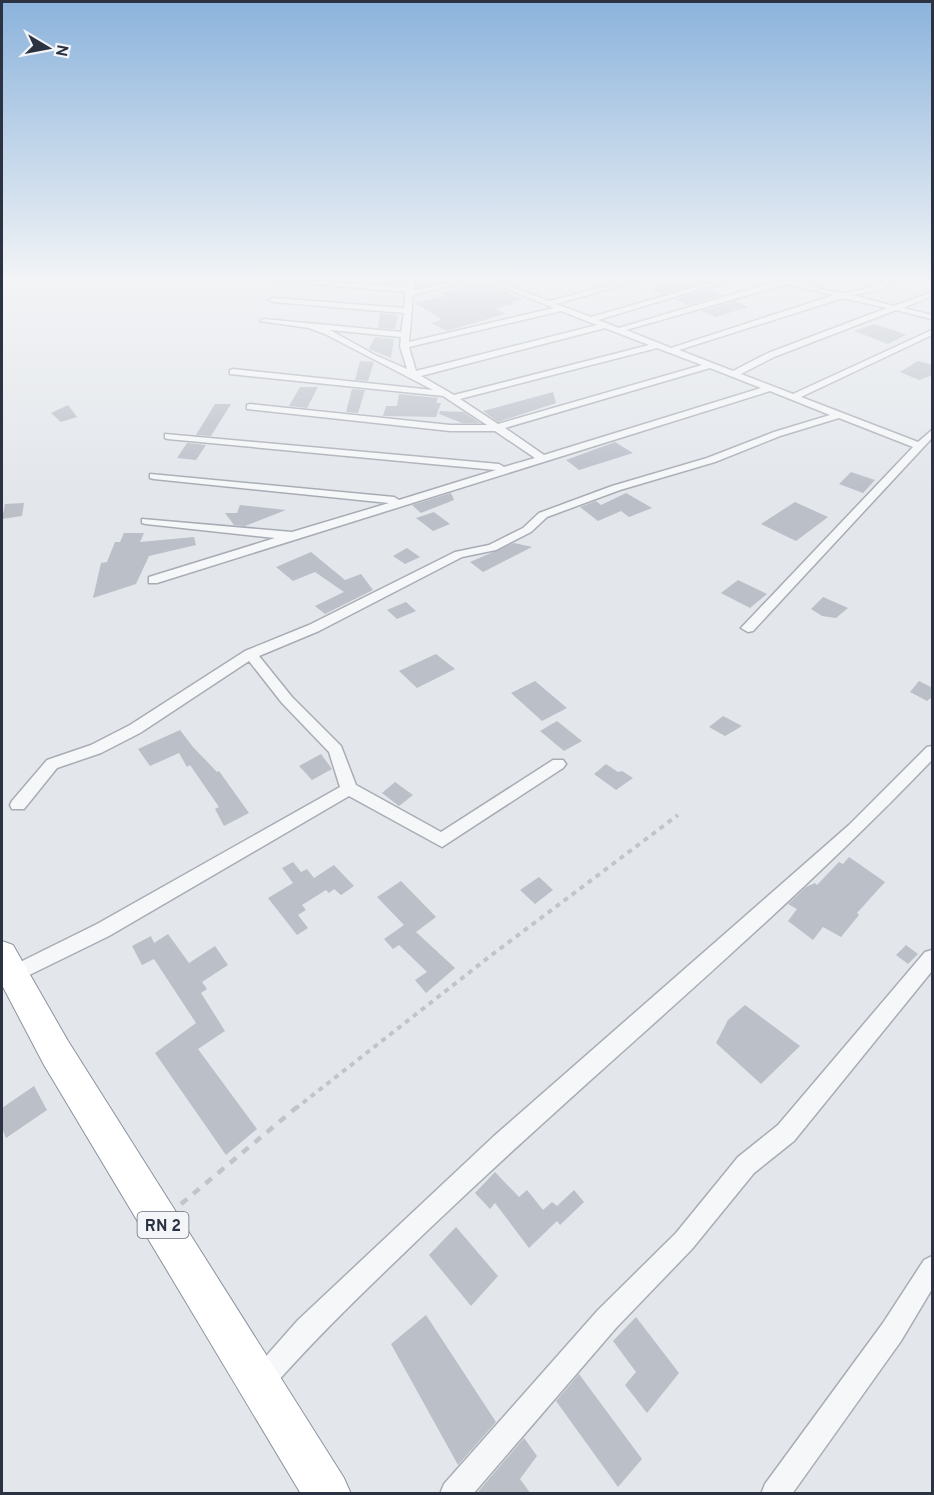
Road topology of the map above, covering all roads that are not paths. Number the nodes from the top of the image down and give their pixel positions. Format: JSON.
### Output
{"nodes":[{"id":1,"x":359,"y":350,"type":"edge"},
{"id":2,"x":405,"y":350,"type":"edge"},
{"id":3,"x":510,"y":350,"type":"edge"},
{"id":4,"x":639,"y":350,"type":"edge"},
{"id":5,"x":672,"y":350,"type":"edge"},
{"id":6,"x":785,"y":350,"type":"edge"},
{"id":7,"x":895,"y":350,"type":"edge"},
{"id":8,"x":711,"y":365,"type":"junction"},
{"id":9,"x":232,"y":372,"type":"dead end"},
{"id":10,"x":734,"y":374,"type":"junction"},
{"id":11,"x":413,"y":375,"type":"junction"},
{"id":12,"x":771,"y":388,"type":"junction"},
{"id":13,"x":450,"y":396,"type":"junction"},
{"id":14,"x":795,"y":397,"type":"junction"},
{"id":15,"x":250,"y":407,"type":"dead end"},
{"id":16,"x":839,"y":415,"type":"junction"},
{"id":17,"x":496,"y":428,"type":"junction"},
{"id":18,"x":933,"y":433,"type":"edge"},
{"id":19,"x":168,"y":436,"type":"dead end"},
{"id":20,"x":920,"y":446,"type":"junction"},
{"id":21,"x":542,"y":458,"type":"junction"},
{"id":22,"x":508,"y":468,"type":"junction"},
{"id":23,"x":154,"y":476,"type":"dead end"},
{"id":24,"x":400,"y":501,"type":"junction"},
{"id":25,"x":146,"y":521,"type":"dead end"},
{"id":26,"x":293,"y":536,"type":"junction"},
{"id":27,"x":153,"y":580,"type":"dead end"},
{"id":28,"x":748,"y":628,"type":"dead end"},
{"id":29,"x":250,"y":654,"type":"junction"},
{"id":30,"x":933,"y":751,"type":"edge"},
{"id":31,"x":558,"y":764,"type":"dead end"},
{"id":32,"x":349,"y":789,"type":"junction"},
{"id":33,"x":18,"y":805,"type":"dead end"},
{"id":34,"x":933,"y":958,"type":"edge"},
{"id":35,"x":7,"y":965,"type":"edge"},
{"id":36,"x":933,"y":1268,"type":"edge"},
{"id":37,"x":260,"y":1382,"type":"junction"},
{"id":38,"x":328,"y":1494,"type":"edge"},
{"id":39,"x":454,"y":1494,"type":"edge"},
{"id":40,"x":775,"y":1494,"type":"edge"}],
"edges":[{"from":1,"to":11,"type":"street"},
{"from":2,"to":11,"type":"street"},
{"from":3,"to":11,"type":"street"},
{"from":4,"to":13,"type":"street"},
{"from":5,"to":8,"type":"street"},
{"from":6,"to":10,"type":"street"},
{"from":7,"to":14,"type":"street"},
{"from":8,"to":10,"type":"street"},
{"from":8,"to":17,"type":"street"},
{"from":9,"to":13,"type":"street"},
{"from":10,"to":12,"type":"street"},
{"from":11,"to":13,"type":"street"},
{"from":12,"to":14,"type":"street"},
{"from":12,"to":21,"type":"street"},
{"from":13,"to":17,"type":"street"},
{"from":14,"to":16,"type":"street"},
{"from":15,"to":17,"type":"street"},
{"from":16,"to":20,"type":"street"},
{"from":16,"to":29,"type":"street"},
{"from":17,"to":21,"type":"street"},
{"from":18,"to":20,"type":"street"},
{"from":19,"to":22,"type":"street"},
{"from":20,"to":28,"type":"street"},
{"from":21,"to":22,"type":"street"},
{"from":22,"to":24,"type":"street"},
{"from":23,"to":24,"type":"street"},
{"from":24,"to":26,"type":"street"},
{"from":25,"to":26,"type":"street"},
{"from":26,"to":27,"type":"street"},
{"from":29,"to":32,"type":"street"},
{"from":29,"to":33,"type":"street"},
{"from":30,"to":37,"type":"street"},
{"from":31,"to":32,"type":"street"},
{"from":32,"to":35,"type":"street"},
{"from":34,"to":39,"type":"street"},
{"from":35,"to":37,"type":"highway","number":"RN 2"},
{"from":36,"to":40,"type":"street"},
{"from":37,"to":38,"type":"highway","number":"RN 2"}]}
